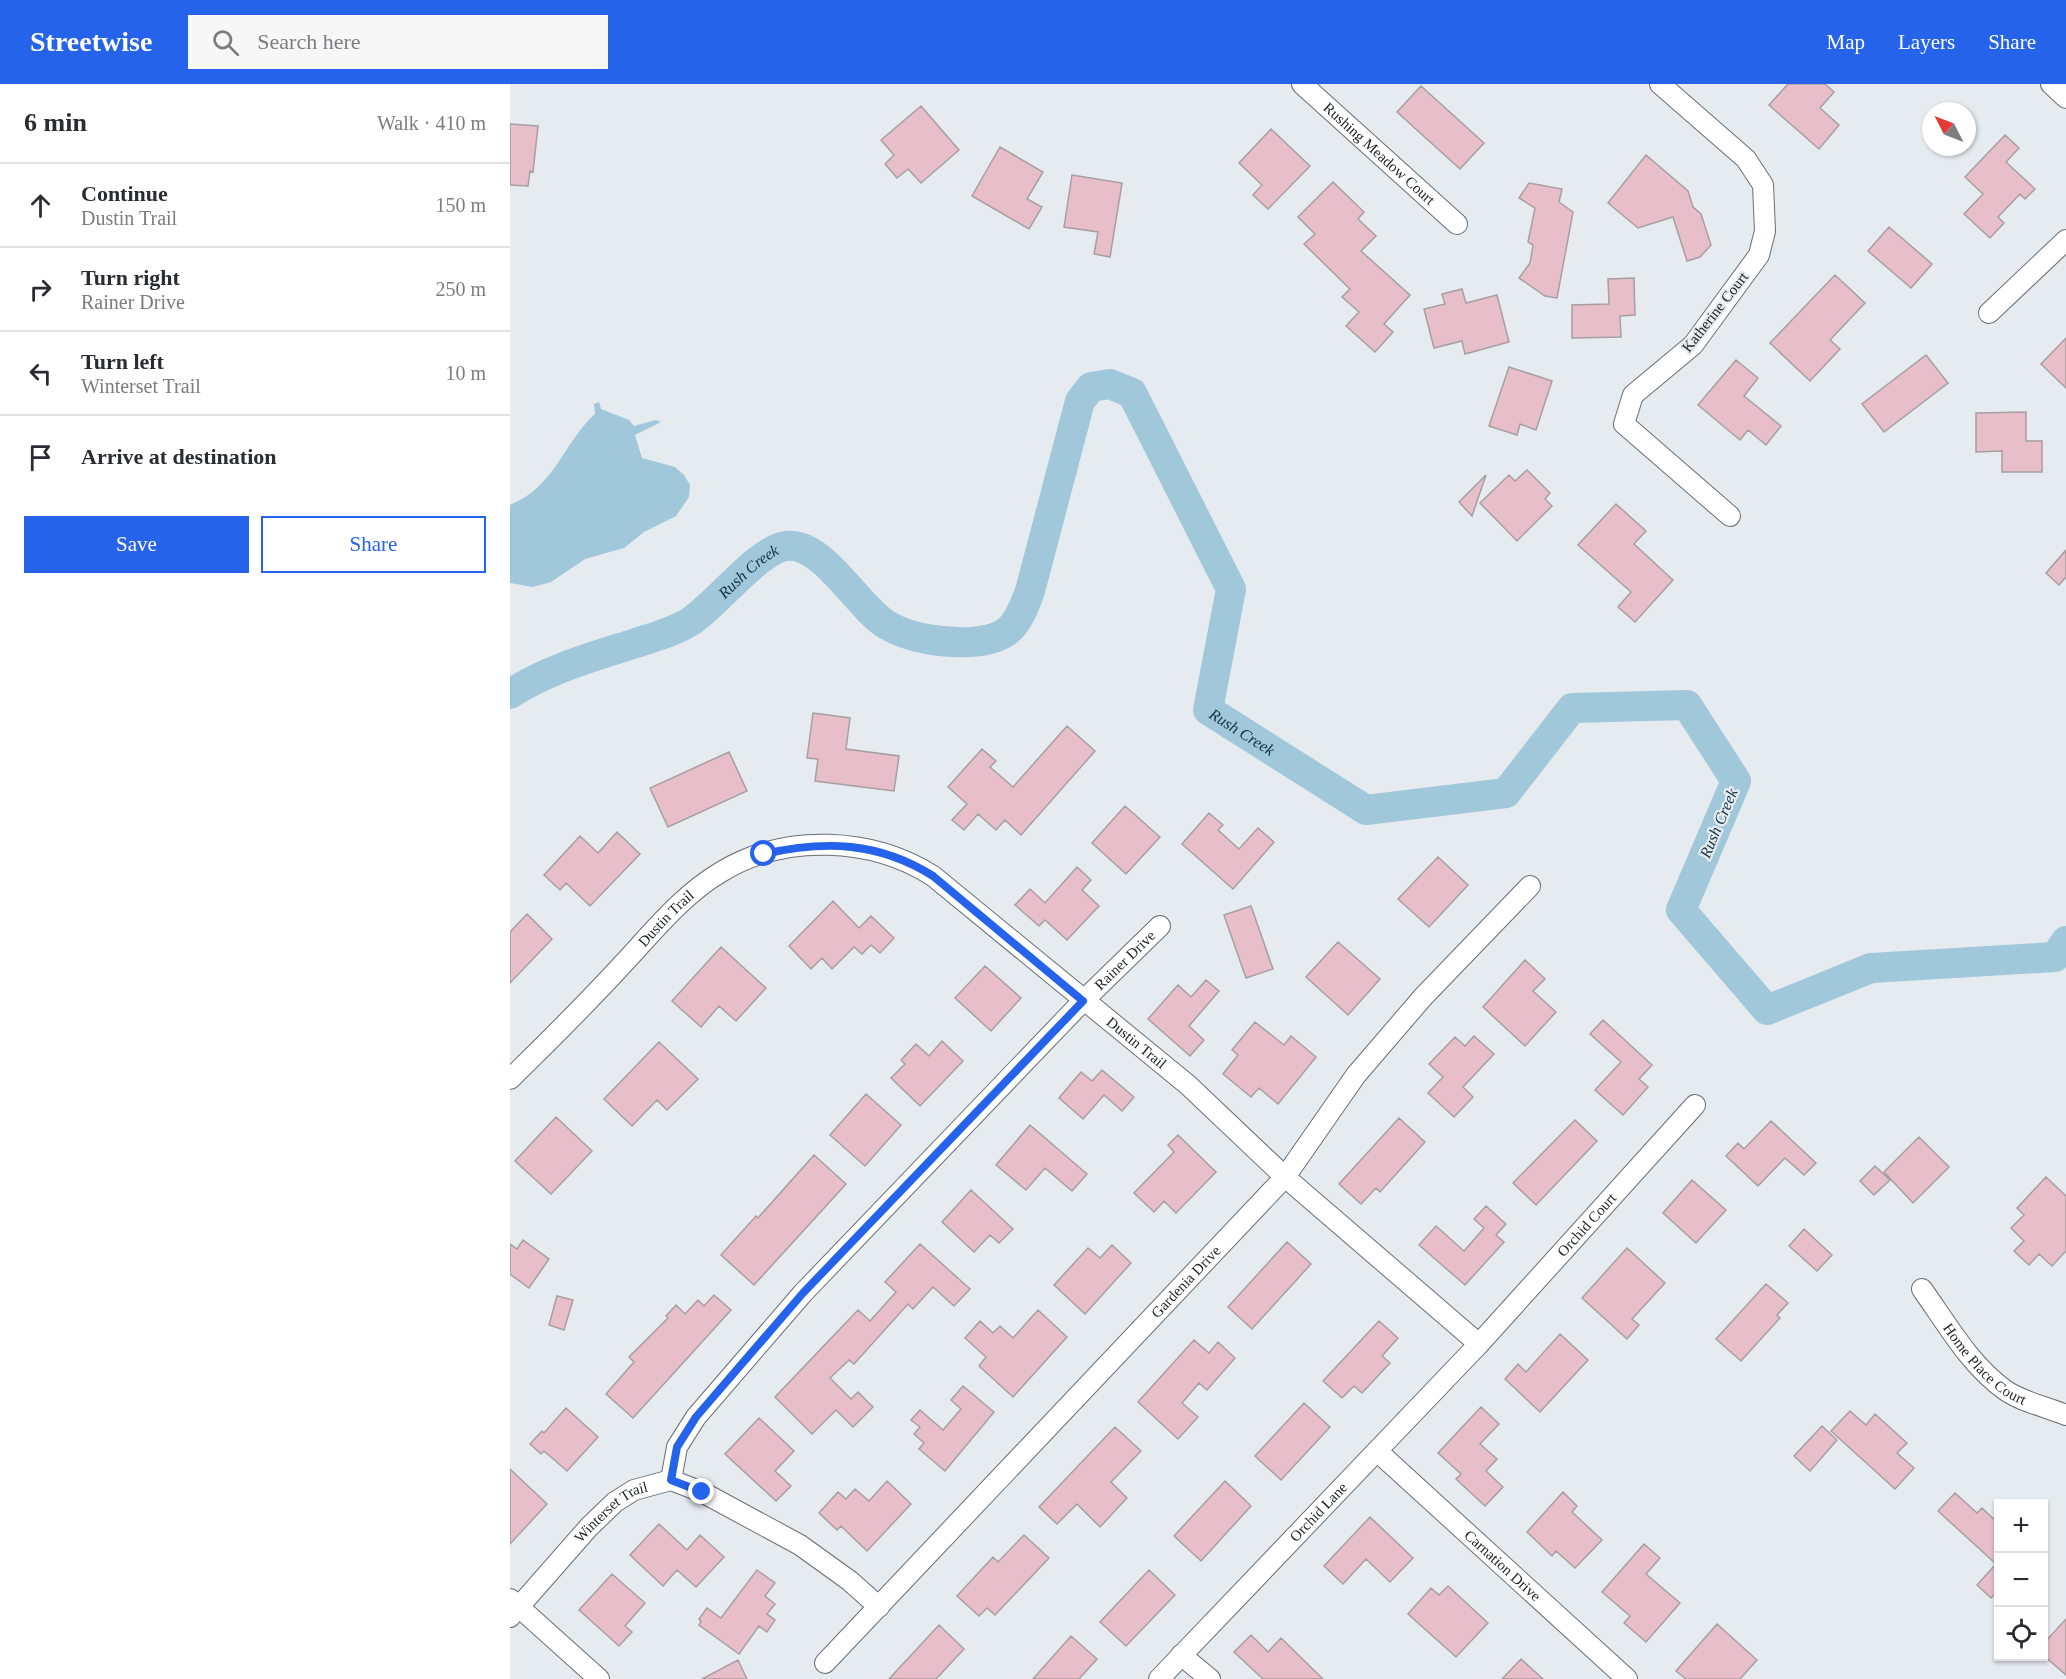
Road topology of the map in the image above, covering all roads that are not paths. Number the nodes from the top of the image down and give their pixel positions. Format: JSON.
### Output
{"nodes":[{"id":1,"x":1302,"y":84,"type":"edge"},
{"id":2,"x":1660,"y":84,"type":"edge"},
{"id":3,"x":2050,"y":84,"type":"edge"},
{"id":4,"x":2066,"y":98,"type":"edge"},
{"id":5,"x":1457,"y":224,"type":"dead end"},
{"id":6,"x":2066,"y":240,"type":"edge"},
{"id":7,"x":1989,"y":313,"type":"dead end"},
{"id":8,"x":1730,"y":516,"type":"dead end"},
{"id":9,"x":1530,"y":886,"type":"dead end"},
{"id":10,"x":1160,"y":926,"type":"dead end"},
{"id":11,"x":1083,"y":1001,"type":"junction"},
{"id":12,"x":510,"y":1079,"type":"edge"},
{"id":13,"x":1695,"y":1104,"type":"dead end"},
{"id":14,"x":1285,"y":1177,"type":"junction"},
{"id":15,"x":1922,"y":1289,"type":"dead end"},
{"id":16,"x":1479,"y":1344,"type":"junction"},
{"id":17,"x":2066,"y":1415,"type":"edge"},
{"id":18,"x":1377,"y":1451,"type":"junction"},
{"id":19,"x":671,"y":1480,"type":"junction"},
{"id":20,"x":513,"y":1607,"type":"edge"},
{"id":21,"x":879,"y":1607,"type":"junction"},
{"id":22,"x":1181,"y":1655,"type":"junction"},
{"id":23,"x":825,"y":1663,"type":"dead end"},
{"id":24,"x":599,"y":1679,"type":"edge"},
{"id":25,"x":1159,"y":1679,"type":"edge"},
{"id":26,"x":1210,"y":1679,"type":"edge"},
{"id":27,"x":1627,"y":1679,"type":"edge"}],
"edges":[{"from":1,"to":5,"type":"street","name":"Rushing Meadow Court"},
{"from":2,"to":8,"type":"street","name":"Katherine Court"},
{"from":3,"to":4,"type":"street"},
{"from":6,"to":7,"type":"street"},
{"from":9,"to":14,"type":"street","name":"Gardenia Drive"},
{"from":10,"to":11,"type":"street","name":"Rainer Drive"},
{"from":11,"to":12,"type":"street","name":"Dustin Trail"},
{"from":11,"to":14,"type":"street","name":"Dustin Trail"},
{"from":11,"to":19,"type":"street","name":"Rainer Drive"},
{"from":13,"to":16,"type":"street","name":"Orchid Court"},
{"from":14,"to":16,"type":"street","name":"Dustin Trail"},
{"from":14,"to":21,"type":"street","name":"Gardenia Drive"},
{"from":15,"to":17,"type":"street","name":"Home Place Court"},
{"from":16,"to":18,"type":"street","name":"Orchid Lane"},
{"from":18,"to":22,"type":"street","name":"Orchid Lane"},
{"from":18,"to":27,"type":"street","name":"Carnation Drive"},
{"from":19,"to":20,"type":"street","name":"Winterset Trail"},
{"from":19,"to":21,"type":"street","name":"Winterset Trail"},
{"from":20,"to":24,"type":"street"},
{"from":21,"to":23,"type":"street","name":"Gardenia Drive"},
{"from":22,"to":25,"type":"street","name":"Orchid Lane"},
{"from":22,"to":26,"type":"street"}]}
